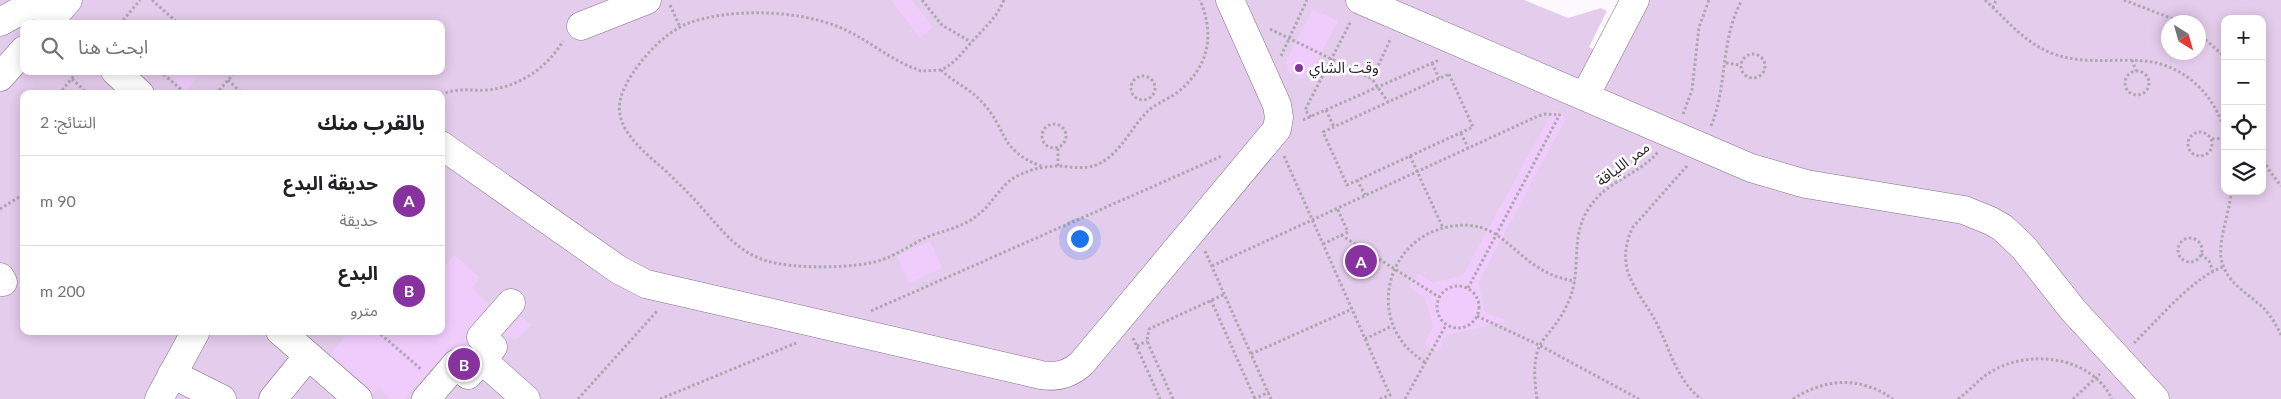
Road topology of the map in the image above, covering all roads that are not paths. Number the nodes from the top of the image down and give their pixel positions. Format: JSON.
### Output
{"nodes":[{"id":1,"x":647,"y":0,"type":"edge"},
{"id":2,"x":1230,"y":0,"type":"edge"},
{"id":3,"x":1360,"y":0,"type":"edge"},
{"id":4,"x":1635,"y":0,"type":"edge"},
{"id":5,"x":53,"y":11,"type":"edge"},
{"id":6,"x":0,"y":22,"type":"edge"},
{"id":7,"x":580,"y":26,"type":"road end"},
{"id":8,"x":20,"y":54,"type":"edge"},
{"id":9,"x":119,"y":75,"type":"edge"},
{"id":10,"x":0,"y":77,"type":"edge"},
{"id":11,"x":136,"y":90,"type":"edge"},
{"id":12,"x":1579,"y":93,"type":"junction"},
{"id":13,"x":445,"y":148,"type":"edge"},
{"id":14,"x":511,"y":303,"type":"dead end"},
{"id":15,"x":194,"y":335,"type":"edge"},
{"id":16,"x":284,"y":335,"type":"edge"},
{"id":17,"x":308,"y":356,"type":"junction"},
{"id":18,"x":482,"y":360,"type":"junction"},
{"id":19,"x":172,"y":374,"type":"junction"},
{"id":20,"x":438,"y":392,"type":"edge"},
{"id":21,"x":158,"y":399,"type":"edge"},
{"id":22,"x":222,"y":399,"type":"edge"},
{"id":23,"x":273,"y":399,"type":"edge"},
{"id":24,"x":358,"y":399,"type":"edge"},
{"id":25,"x":526,"y":399,"type":"edge"},
{"id":26,"x":2155,"y":399,"type":"edge"}],
"edges":[{"from":1,"to":7,"type":"street"},
{"from":2,"to":13,"type":"street"},
{"from":3,"to":12,"type":"street"},
{"from":4,"to":12,"type":"street"},
{"from":5,"to":6,"type":"street"},
{"from":8,"to":10,"type":"street"},
{"from":9,"to":11,"type":"street"},
{"from":12,"to":26,"type":"street"},
{"from":14,"to":18,"type":"street"},
{"from":15,"to":19,"type":"street"},
{"from":16,"to":17,"type":"street"},
{"from":17,"to":23,"type":"street"},
{"from":17,"to":24,"type":"street"},
{"from":18,"to":20,"type":"street"},
{"from":18,"to":25,"type":"street"},
{"from":19,"to":21,"type":"street"},
{"from":19,"to":22,"type":"street"}]}
